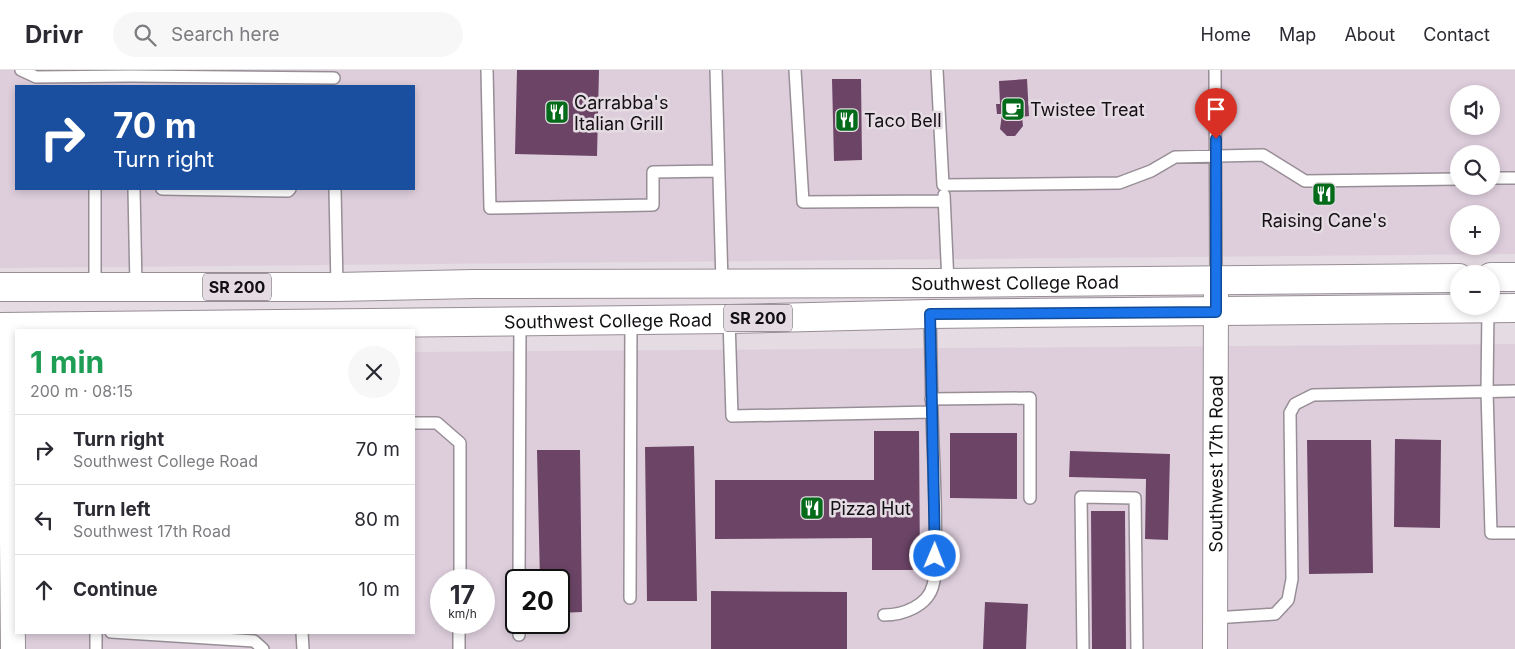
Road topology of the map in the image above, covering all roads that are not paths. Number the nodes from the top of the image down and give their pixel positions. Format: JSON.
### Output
{"nodes":[{"id":1,"x":21,"y":70,"type":"edge"},
{"id":2,"x":487,"y":70,"type":"edge"},
{"id":3,"x":716,"y":70,"type":"edge"},
{"id":4,"x":795,"y":70,"type":"edge"},
{"id":5,"x":937,"y":70,"type":"edge"},
{"id":6,"x":1215,"y":70,"type":"edge"},
{"id":7,"x":94,"y":77,"type":"edge"},
{"id":8,"x":131,"y":77,"type":"edge"},
{"id":9,"x":334,"y":78,"type":"edge"},
{"id":10,"x":160,"y":81,"type":"edge"},
{"id":11,"x":298,"y":82,"type":"edge"},
{"id":12,"x":1216,"y":156,"type":"junction"},
{"id":13,"x":718,"y":171,"type":"junction"},
{"id":14,"x":1500,"y":178,"type":"edge"},
{"id":15,"x":1515,"y":178,"type":"edge"},
{"id":16,"x":1450,"y":179,"type":"edge"},
{"id":17,"x":943,"y":185,"type":"junction"},
{"id":18,"x":95,"y":190,"type":"edge"},
{"id":19,"x":134,"y":190,"type":"edge"},
{"id":20,"x":220,"y":190,"type":"edge"},
{"id":21,"x":289,"y":190,"type":"edge"},
{"id":22,"x":336,"y":190,"type":"edge"},
{"id":23,"x":944,"y":201,"type":"junction"},
{"id":24,"x":1500,"y":277,"type":"edge"},
{"id":25,"x":1515,"y":277,"type":"edge"},
{"id":26,"x":1450,"y":278,"type":"edge"},
{"id":27,"x":1216,"y":279,"type":"junction"},
{"id":28,"x":948,"y":283,"type":"junction"},
{"id":29,"x":722,"y":284,"type":"junction"},
{"id":30,"x":0,"y":287,"type":"edge"},
{"id":31,"x":95,"y":287,"type":"junction"},
{"id":32,"x":136,"y":287,"type":"junction"},
{"id":33,"x":337,"y":287,"type":"junction"},
{"id":34,"x":1515,"y":308,"type":"edge"},
{"id":35,"x":1450,"y":309,"type":"edge"},
{"id":36,"x":1500,"y":309,"type":"edge"},
{"id":37,"x":1216,"y":312,"type":"junction"},
{"id":38,"x":930,"y":314,"type":"junction"},
{"id":39,"x":1488,"y":315,"type":"edge"},
{"id":40,"x":631,"y":319,"type":"junction"},
{"id":41,"x":729,"y":319,"type":"junction"},
{"id":42,"x":520,"y":320,"type":"junction"},
{"id":43,"x":5,"y":327,"type":"edge"},
{"id":44,"x":274,"y":327,"type":"edge"},
{"id":45,"x":1487,"y":391,"type":"junction"},
{"id":46,"x":1515,"y":391,"type":"edge"},
{"id":47,"x":931,"y":399,"type":"junction"},
{"id":48,"x":932,"y":412,"type":"junction"},
{"id":49,"x":415,"y":423,"type":"edge"},
{"id":50,"x":1030,"y":498,"type":"dead end"},
{"id":51,"x":1515,"y":533,"type":"edge"},
{"id":52,"x":460,"y":569,"type":"edge"},
{"id":53,"x":519,"y":569,"type":"edge"},
{"id":54,"x":10,"y":578,"type":"edge"},
{"id":55,"x":630,"y":598,"type":"dead end"},
{"id":56,"x":884,"y":616,"type":"dead end"},
{"id":57,"x":1214,"y":618,"type":"junction"},
{"id":58,"x":96,"y":634,"type":"edge"},
{"id":59,"x":143,"y":634,"type":"edge"},
{"id":60,"x":302,"y":634,"type":"edge"},
{"id":61,"x":459,"y":634,"type":"edge"},
{"id":62,"x":13,"y":649,"type":"edge"},
{"id":63,"x":96,"y":649,"type":"edge"},
{"id":64,"x":263,"y":649,"type":"edge"},
{"id":65,"x":303,"y":649,"type":"edge"},
{"id":66,"x":459,"y":649,"type":"edge"},
{"id":67,"x":1083,"y":649,"type":"edge"},
{"id":68,"x":1137,"y":649,"type":"edge"},
{"id":69,"x":1215,"y":649,"type":"edge"}],
"edges":[{"from":1,"to":7,"type":"lane"},
{"from":2,"to":13,"type":"lane"},
{"from":3,"to":13,"type":"lane"},
{"from":4,"to":23,"type":"lane"},
{"from":5,"to":17,"type":"lane"},
{"from":6,"to":12,"type":"lane"},
{"from":7,"to":8,"type":"lane"},
{"from":8,"to":10,"type":"lane"},
{"from":9,"to":11,"type":"lane"},
{"from":10,"to":11,"type":"lane"},
{"from":12,"to":16,"type":"lane"},
{"from":12,"to":17,"type":"lane"},
{"from":12,"to":27,"type":"lane"},
{"from":13,"to":29,"type":"lane"},
{"from":14,"to":15,"type":"lane"},
{"from":17,"to":23,"type":"lane"},
{"from":18,"to":31,"type":"lane"},
{"from":19,"to":32,"type":"lane"},
{"from":20,"to":21,"type":"lane"},
{"from":22,"to":33,"type":"lane"},
{"from":23,"to":28,"type":"lane"},
{"from":24,"to":25,"type":"main road"},
{"from":26,"to":27,"type":"main road","name":"Southwest College Road","number":"SR 200"},
{"from":27,"to":28,"type":"main road","name":"Southwest College Road","number":"SR 200"},
{"from":27,"to":37,"type":"street","name":"Southwest 17th Road"},
{"from":28,"to":29,"type":"main road","name":"Southwest College Road","number":"SR 200"},
{"from":29,"to":33,"type":"main road","name":"Southwest College Road","number":"SR 200"},
{"from":30,"to":31,"type":"main road","name":"Southwest College Road","number":"SR 200"},
{"from":31,"to":32,"type":"main road","name":"Southwest College Road","number":"SR 200"},
{"from":32,"to":33,"type":"main road","name":"Southwest College Road","number":"SR 200"},
{"from":34,"to":36,"type":"main road","name":"Southwest College Road","number":"SR 200"},
{"from":35,"to":37,"type":"main road","name":"Southwest College Road","number":"SR 200"},
{"from":37,"to":38,"type":"main road","name":"Southwest College Road","number":"SR 200"},
{"from":37,"to":57,"type":"street","name":"Southwest 17th Road"},
{"from":38,"to":41,"type":"main road","name":"Southwest College Road","number":"SR 200"},
{"from":38,"to":47,"type":"lane"},
{"from":39,"to":45,"type":"lane"},
{"from":40,"to":41,"type":"main road","name":"Southwest College Road","number":"SR 200"},
{"from":40,"to":42,"type":"main road","name":"Southwest College Road","number":"SR 200"},
{"from":40,"to":55,"type":"lane"},
{"from":41,"to":48,"type":"lane"},
{"from":42,"to":44,"type":"main road","name":"Southwest College Road","number":"SR 200"},
{"from":42,"to":53,"type":"lane"},
{"from":43,"to":44,"type":"main road","name":"Southwest College Road","number":"SR 200"},
{"from":43,"to":54,"type":"street"},
{"from":45,"to":46,"type":"lane"},
{"from":45,"to":51,"type":"lane"},
{"from":45,"to":57,"type":"lane"},
{"from":47,"to":48,"type":"lane"},
{"from":47,"to":50,"type":"lane"},
{"from":48,"to":56,"type":"lane"},
{"from":49,"to":52,"type":"lane"},
{"from":54,"to":62,"type":"street"},
{"from":57,"to":69,"type":"street","name":"Southwest 17th Road"},
{"from":58,"to":63,"type":"lane"},
{"from":59,"to":64,"type":"lane"},
{"from":60,"to":65,"type":"lane"},
{"from":61,"to":66,"type":"lane"},
{"from":67,"to":68,"type":"lane"}]}
